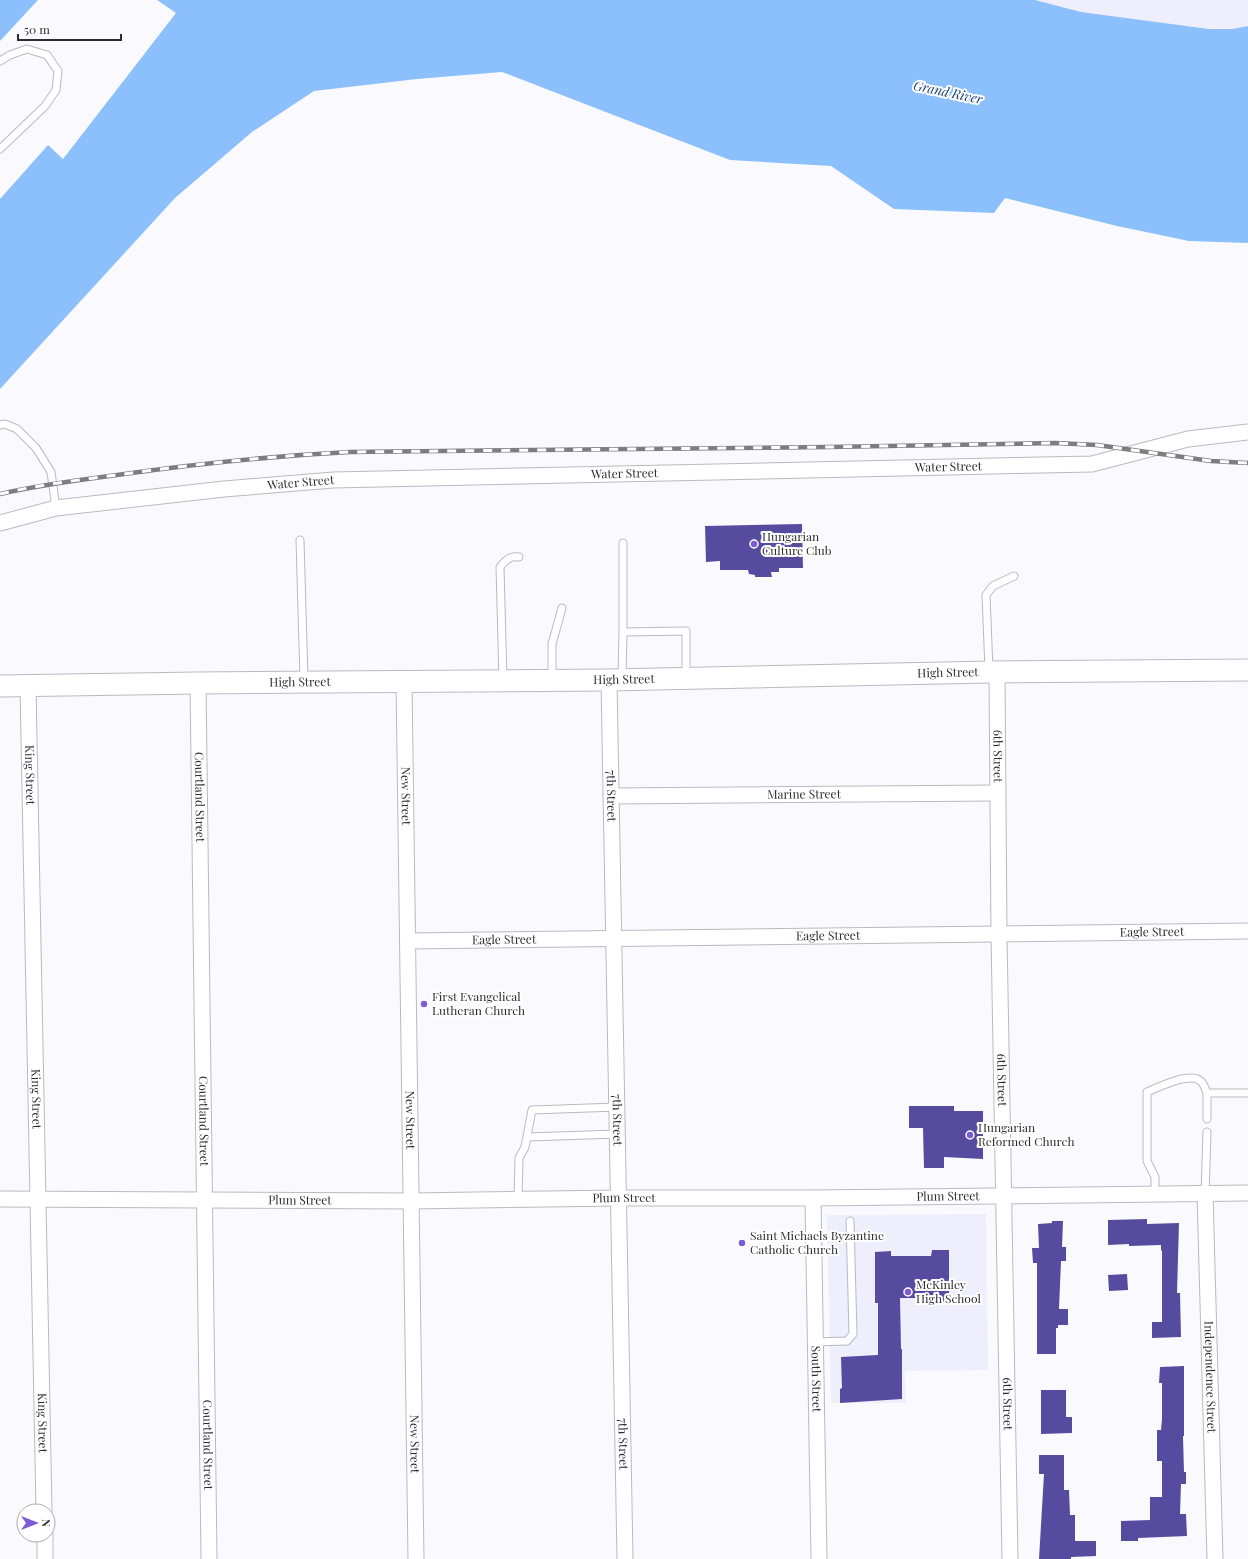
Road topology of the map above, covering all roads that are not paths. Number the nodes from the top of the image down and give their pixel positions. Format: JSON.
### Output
{"nodes":[{"id":1,"x":0,"y":61,"type":"edge"},
{"id":2,"x":0,"y":149,"type":"edge"},
{"id":3,"x":0,"y":425,"type":"edge"},
{"id":4,"x":1248,"y":432,"type":"edge"},
{"id":5,"x":56,"y":508,"type":"junction"},
{"id":6,"x":0,"y":523,"type":"edge"},
{"id":7,"x":300,"y":540,"type":"dead end"},
{"id":8,"x":623,"y":543,"type":"dead end"},
{"id":9,"x":519,"y":556,"type":"dead end"},
{"id":10,"x":1014,"y":576,"type":"dead end"},
{"id":11,"x":562,"y":608,"type":"dead end"},
{"id":12,"x":623,"y":632,"type":"junction"},
{"id":13,"x":1248,"y":670,"type":"edge"},
{"id":14,"x":993,"y":672,"type":"junction"},
{"id":15,"x":686,"y":678,"type":"junction"},
{"id":16,"x":552,"y":680,"type":"junction"},
{"id":17,"x":615,"y":680,"type":"junction"},
{"id":18,"x":404,"y":681,"type":"junction"},
{"id":19,"x":503,"y":681,"type":"junction"},
{"id":20,"x":304,"y":682,"type":"junction"},
{"id":21,"x":198,"y":683,"type":"junction"},
{"id":22,"x":0,"y":686,"type":"edge"},
{"id":23,"x":28,"y":686,"type":"junction"},
{"id":24,"x":997,"y":793,"type":"junction"},
{"id":25,"x":611,"y":796,"type":"junction"},
{"id":26,"x":1248,"y":931,"type":"edge"},
{"id":27,"x":999,"y":934,"type":"junction"},
{"id":28,"x":614,"y":939,"type":"junction"},
{"id":29,"x":408,"y":941,"type":"junction"},
{"id":30,"x":1207,"y":1093,"type":"junction"},
{"id":31,"x":1248,"y":1093,"type":"edge"},
{"id":32,"x":617,"y":1107,"type":"junction"},
{"id":33,"x":1207,"y":1119,"type":"dead end"},
{"id":34,"x":1207,"y":1132,"type":"dead end"},
{"id":35,"x":617,"y":1134,"type":"junction"},
{"id":36,"x":528,"y":1137,"type":"junction"},
{"id":37,"x":1248,"y":1193,"type":"edge"},
{"id":38,"x":1205,"y":1194,"type":"junction"},
{"id":39,"x":1155,"y":1195,"type":"junction"},
{"id":40,"x":1004,"y":1196,"type":"junction"},
{"id":41,"x":618,"y":1198,"type":"junction"},
{"id":42,"x":813,"y":1198,"type":"junction"},
{"id":43,"x":0,"y":1199,"type":"edge"},
{"id":44,"x":38,"y":1199,"type":"junction"},
{"id":45,"x":204,"y":1200,"type":"junction"},
{"id":46,"x":518,"y":1200,"type":"junction"},
{"id":47,"x":411,"y":1201,"type":"junction"},
{"id":48,"x":850,"y":1222,"type":"dead end"},
{"id":49,"x":816,"y":1342,"type":"junction"},
{"id":50,"x":44,"y":1503,"type":"edge"},
{"id":51,"x":45,"y":1543,"type":"edge"},
{"id":52,"x":45,"y":1559,"type":"edge"},
{"id":53,"x":209,"y":1559,"type":"edge"},
{"id":54,"x":416,"y":1559,"type":"edge"},
{"id":55,"x":625,"y":1559,"type":"edge"},
{"id":56,"x":819,"y":1559,"type":"edge"},
{"id":57,"x":1010,"y":1559,"type":"edge"},
{"id":58,"x":1215,"y":1559,"type":"edge"}],
"edges":[{"from":1,"to":2,"type":"lane"},
{"from":3,"to":5,"type":"lane"},
{"from":4,"to":5,"type":"street","name":"Water Street"},
{"from":5,"to":6,"type":"street","name":"Water Street"},
{"from":7,"to":20,"type":"lane"},
{"from":8,"to":12,"type":"lane"},
{"from":9,"to":19,"type":"lane"},
{"from":10,"to":14,"type":"lane"},
{"from":11,"to":16,"type":"lane"},
{"from":12,"to":15,"type":"lane"},
{"from":12,"to":17,"type":"lane"},
{"from":13,"to":14,"type":"street","name":"High Street"},
{"from":14,"to":15,"type":"street","name":"High Street"},
{"from":14,"to":24,"type":"street","name":"6th Street"},
{"from":15,"to":17,"type":"street","name":"High Street"},
{"from":16,"to":17,"type":"street","name":"High Street"},
{"from":16,"to":19,"type":"street","name":"High Street"},
{"from":17,"to":25,"type":"street","name":"7th Street"},
{"from":18,"to":19,"type":"street","name":"High Street"},
{"from":18,"to":20,"type":"street","name":"High Street"},
{"from":18,"to":29,"type":"street","name":"New Street"},
{"from":20,"to":21,"type":"street","name":"High Street"},
{"from":21,"to":23,"type":"street","name":"High Street"},
{"from":21,"to":45,"type":"street","name":"Courtland Street"},
{"from":22,"to":23,"type":"street","name":"High Street"},
{"from":23,"to":44,"type":"street","name":"King Street"},
{"from":24,"to":25,"type":"street","name":"Marine Street"},
{"from":24,"to":27,"type":"street","name":"6th Street"},
{"from":25,"to":28,"type":"street","name":"7th Street"},
{"from":26,"to":27,"type":"street","name":"Eagle Street"},
{"from":27,"to":28,"type":"street","name":"Eagle Street"},
{"from":27,"to":40,"type":"street","name":"6th Street"},
{"from":28,"to":29,"type":"street","name":"Eagle Street"},
{"from":28,"to":32,"type":"street","name":"7th Street"},
{"from":29,"to":47,"type":"street","name":"New Street"},
{"from":30,"to":31,"type":"lane"},
{"from":30,"to":33,"type":"lane"},
{"from":30,"to":39,"type":"lane"},
{"from":32,"to":35,"type":"street","name":"7th Street"},
{"from":32,"to":36,"type":"lane"},
{"from":34,"to":38,"type":"lane"},
{"from":35,"to":36,"type":"lane"},
{"from":35,"to":41,"type":"street","name":"7th Street"},
{"from":36,"to":46,"type":"lane"},
{"from":37,"to":38,"type":"street","name":"Plum Street"},
{"from":38,"to":39,"type":"street","name":"Plum Street"},
{"from":38,"to":58,"type":"street","name":"Independence Street"},
{"from":39,"to":40,"type":"street","name":"Plum Street"},
{"from":40,"to":42,"type":"street","name":"Plum Street"},
{"from":40,"to":57,"type":"street","name":"6th Street"},
{"from":41,"to":42,"type":"street","name":"Plum Street"},
{"from":41,"to":46,"type":"street","name":"Plum Street"},
{"from":41,"to":55,"type":"street","name":"7th Street"},
{"from":42,"to":49,"type":"street","name":"South Street"},
{"from":43,"to":44,"type":"street","name":"Plum Street"},
{"from":44,"to":45,"type":"street","name":"Plum Street"},
{"from":44,"to":50,"type":"street","name":"King Street"},
{"from":45,"to":47,"type":"street","name":"Plum Street"},
{"from":45,"to":53,"type":"street","name":"Courtland Street"},
{"from":46,"to":47,"type":"street","name":"Plum Street"},
{"from":47,"to":54,"type":"street","name":"New Street"},
{"from":48,"to":49,"type":"lane"},
{"from":49,"to":56,"type":"street","name":"South Street"},
{"from":51,"to":52,"type":"street"}]}
